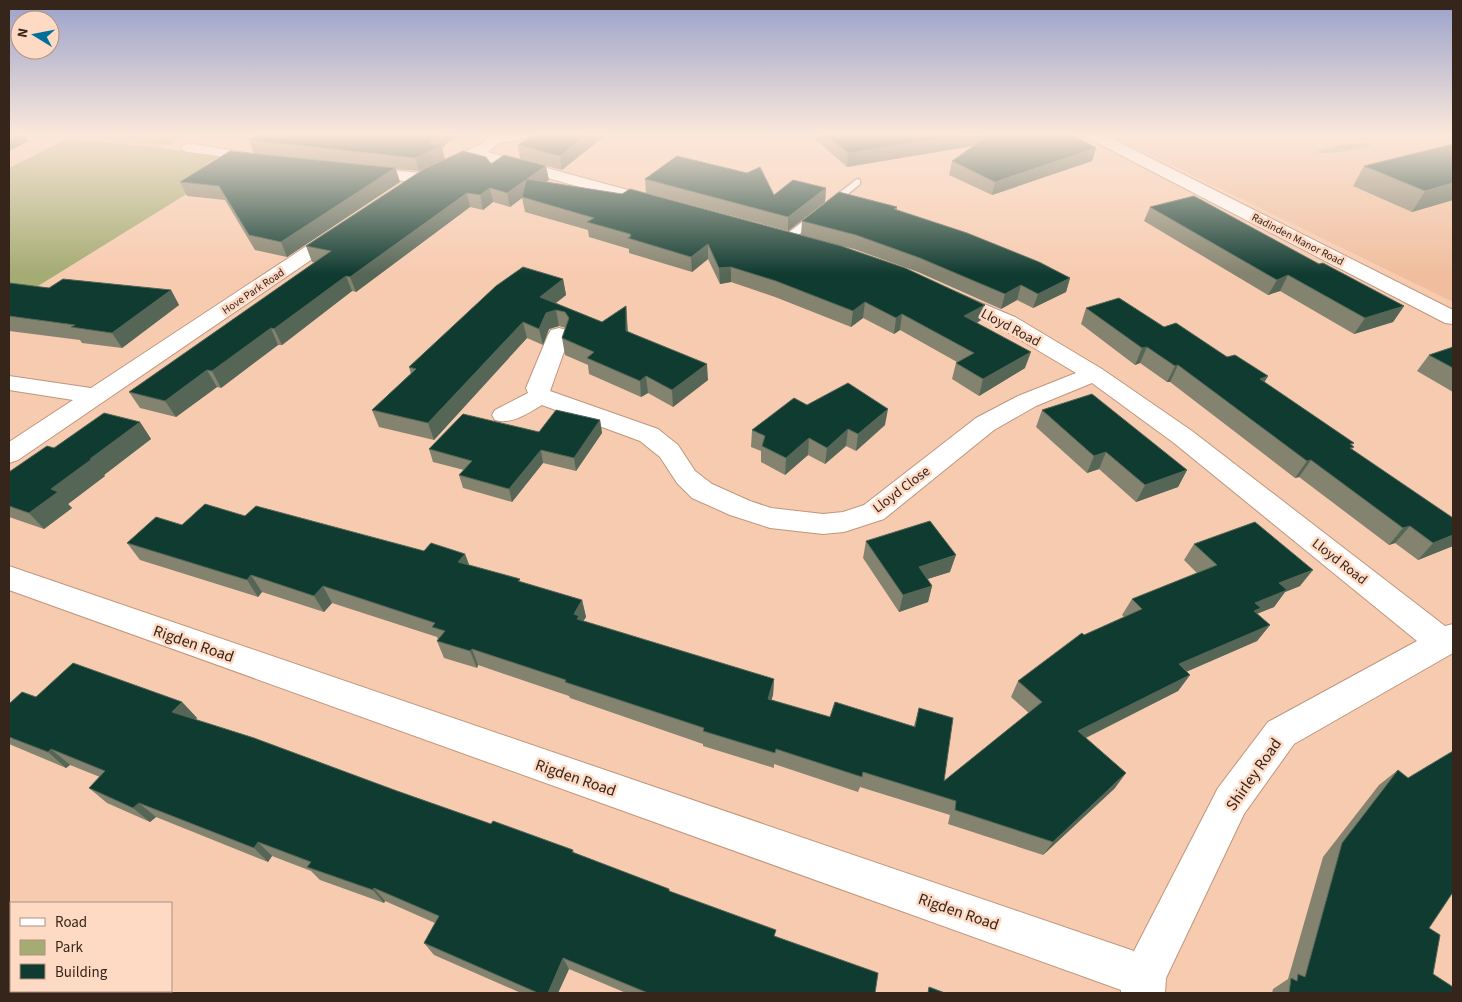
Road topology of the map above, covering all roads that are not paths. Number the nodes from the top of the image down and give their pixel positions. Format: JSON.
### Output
{"nodes":[{"id":1,"x":421,"y":180,"type":"edge"},
{"id":2,"x":571,"y":180,"type":"edge"},
{"id":3,"x":1181,"y":180,"type":"edge"},
{"id":4,"x":857,"y":182,"type":"dead end"},
{"id":5,"x":397,"y":194,"type":"edge"},
{"id":6,"x":684,"y":211,"type":"edge"},
{"id":7,"x":356,"y":222,"type":"edge"},
{"id":8,"x":778,"y":237,"type":"joint"},
{"id":9,"x":813,"y":246,"type":"edge"},
{"id":10,"x":927,"y":286,"type":"edge"},
{"id":11,"x":1453,"y":318,"type":"edge"},
{"id":12,"x":559,"y":335,"type":"dead end"},
{"id":13,"x":1094,"y":374,"type":"junction"},
{"id":14,"x":9,"y":383,"type":"edge"},
{"id":15,"x":96,"y":396,"type":"junction"},
{"id":16,"x":541,"y":396,"type":"junction"},
{"id":17,"x":504,"y":415,"type":"dead end"},
{"id":18,"x":9,"y":454,"type":"edge"},
{"id":19,"x":9,"y":578,"type":"edge"},
{"id":20,"x":1448,"y":640,"type":"edge"},
{"id":21,"x":1143,"y":985,"type":"edge"}],
"edges":[{"from":1,"to":5,"type":"street"},
{"from":2,"to":6,"type":"street"},
{"from":3,"to":11,"type":"street","name":"Radinden Manor Road"},
{"from":4,"to":8,"type":"lane"},
{"from":7,"to":15,"type":"street","name":"Hove Park Road"},
{"from":8,"to":9,"type":"street"},
{"from":10,"to":13,"type":"street","name":"Lloyd Road"},
{"from":12,"to":16,"type":"street"},
{"from":13,"to":16,"type":"street","name":"Lloyd Close"},
{"from":13,"to":20,"type":"street","name":"Lloyd Road"},
{"from":14,"to":15,"type":"street"},
{"from":15,"to":18,"type":"street","name":"Hove Park Road"},
{"from":16,"to":17,"type":"street"},
{"from":19,"to":21,"type":"street","name":"Rigden Road"},
{"from":20,"to":21,"type":"street","name":"Shirley Road"}]}
